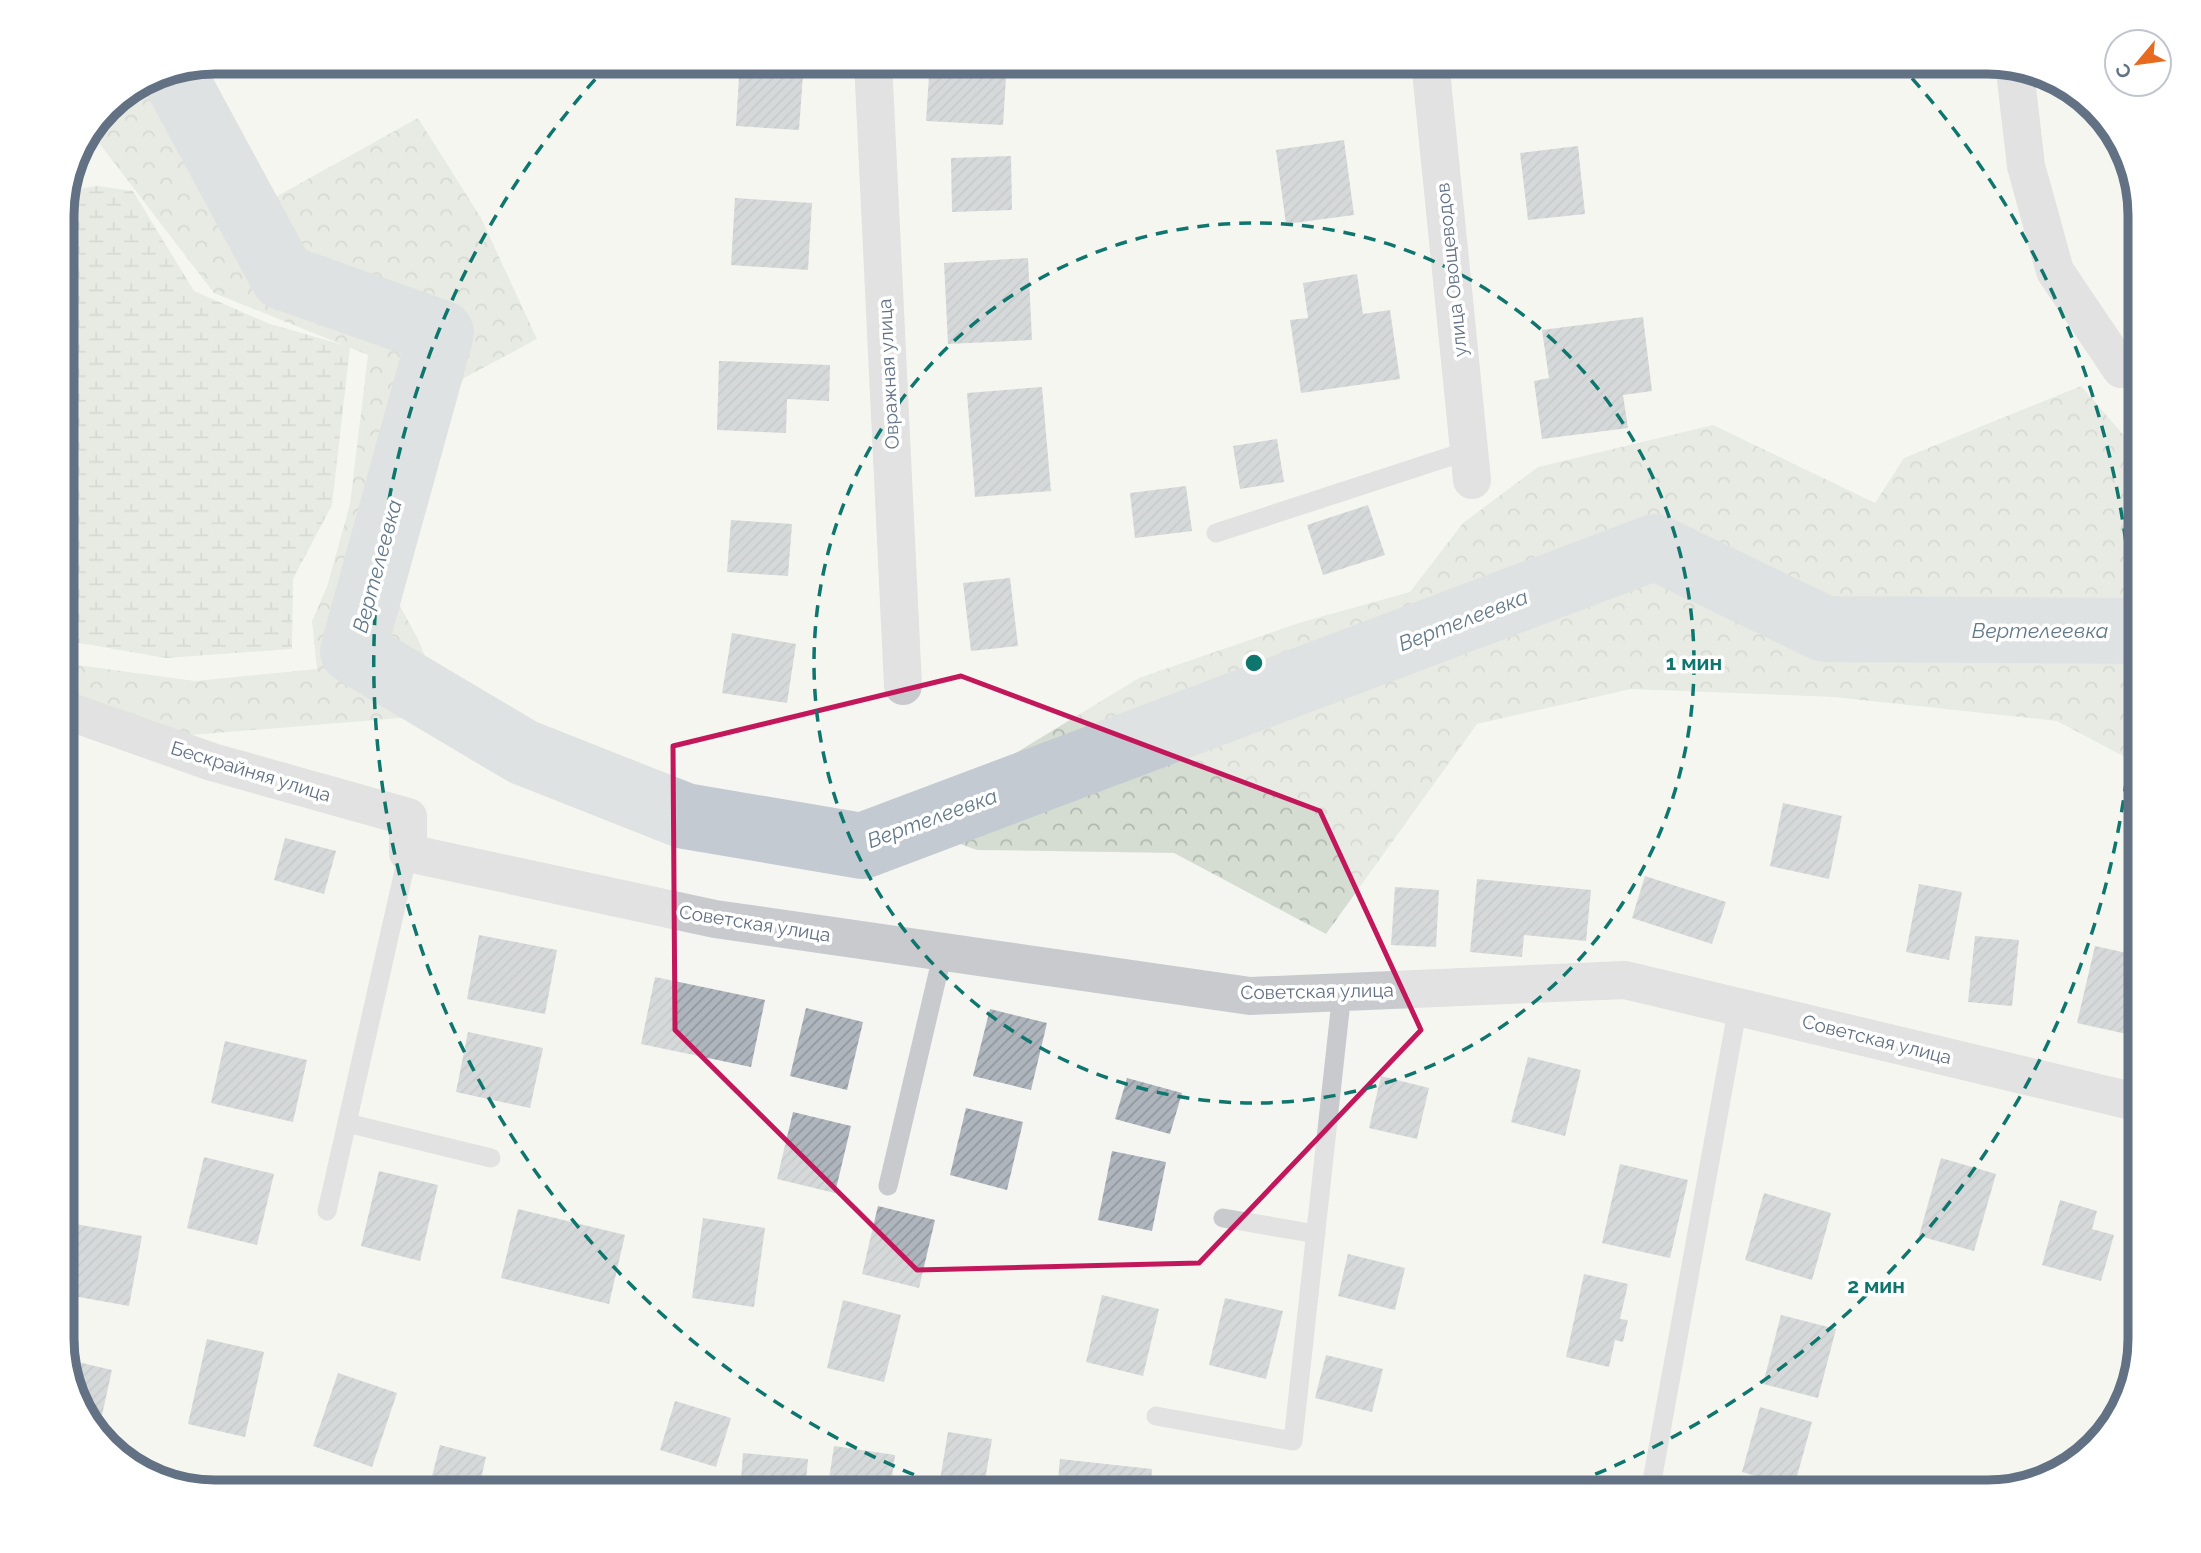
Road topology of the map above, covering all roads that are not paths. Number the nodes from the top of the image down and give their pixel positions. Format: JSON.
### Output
{"nodes":[{"id":1,"x":874,"y":74,"type":"edge"},
{"id":2,"x":1431,"y":74,"type":"edge"},
{"id":3,"x":2016,"y":76,"type":"edge"},
{"id":4,"x":2121,"y":369,"type":"dead end"},
{"id":5,"x":1471,"y":465,"type":"joint"},
{"id":6,"x":1216,"y":533,"type":"dead end"},
{"id":7,"x":903,"y":686,"type":"dead end"},
{"id":8,"x":74,"y":713,"type":"edge"},
{"id":9,"x":408,"y":853,"type":"junction"},
{"id":10,"x":943,"y":952,"type":"junction"},
{"id":11,"x":1342,"y":992,"type":"junction"},
{"id":12,"x":1738,"y":1006,"type":"junction"},
{"id":13,"x":2128,"y":1100,"type":"edge"},
{"id":14,"x":347,"y":1123,"type":"junction"},
{"id":15,"x":491,"y":1158,"type":"dead end"},
{"id":16,"x":888,"y":1186,"type":"dead end"},
{"id":17,"x":327,"y":1212,"type":"dead end"},
{"id":18,"x":1223,"y":1218,"type":"dead end"},
{"id":19,"x":1316,"y":1234,"type":"junction"},
{"id":20,"x":1156,"y":1416,"type":"dead end"},
{"id":21,"x":1652,"y":1480,"type":"edge"}],
"edges":[{"from":1,"to":7,"type":"street","name":"Овражная улица"},
{"from":2,"to":5,"type":"street","name":"улица Овощеводов"},
{"from":3,"to":4,"type":"street"},
{"from":5,"to":6,"type":"lane"},
{"from":8,"to":9,"type":"street","name":"Бескрайняя улица"},
{"from":9,"to":10,"type":"street","name":"Советская улица"},
{"from":9,"to":14,"type":"lane"},
{"from":10,"to":11,"type":"street","name":"Советская улица"},
{"from":10,"to":16,"type":"lane"},
{"from":11,"to":12,"type":"street","name":"Советская улица"},
{"from":11,"to":19,"type":"lane"},
{"from":12,"to":13,"type":"street","name":"Советская улица"},
{"from":12,"to":21,"type":"lane"},
{"from":14,"to":15,"type":"lane"},
{"from":14,"to":17,"type":"lane"},
{"from":18,"to":19,"type":"lane"},
{"from":19,"to":20,"type":"lane"}]}
